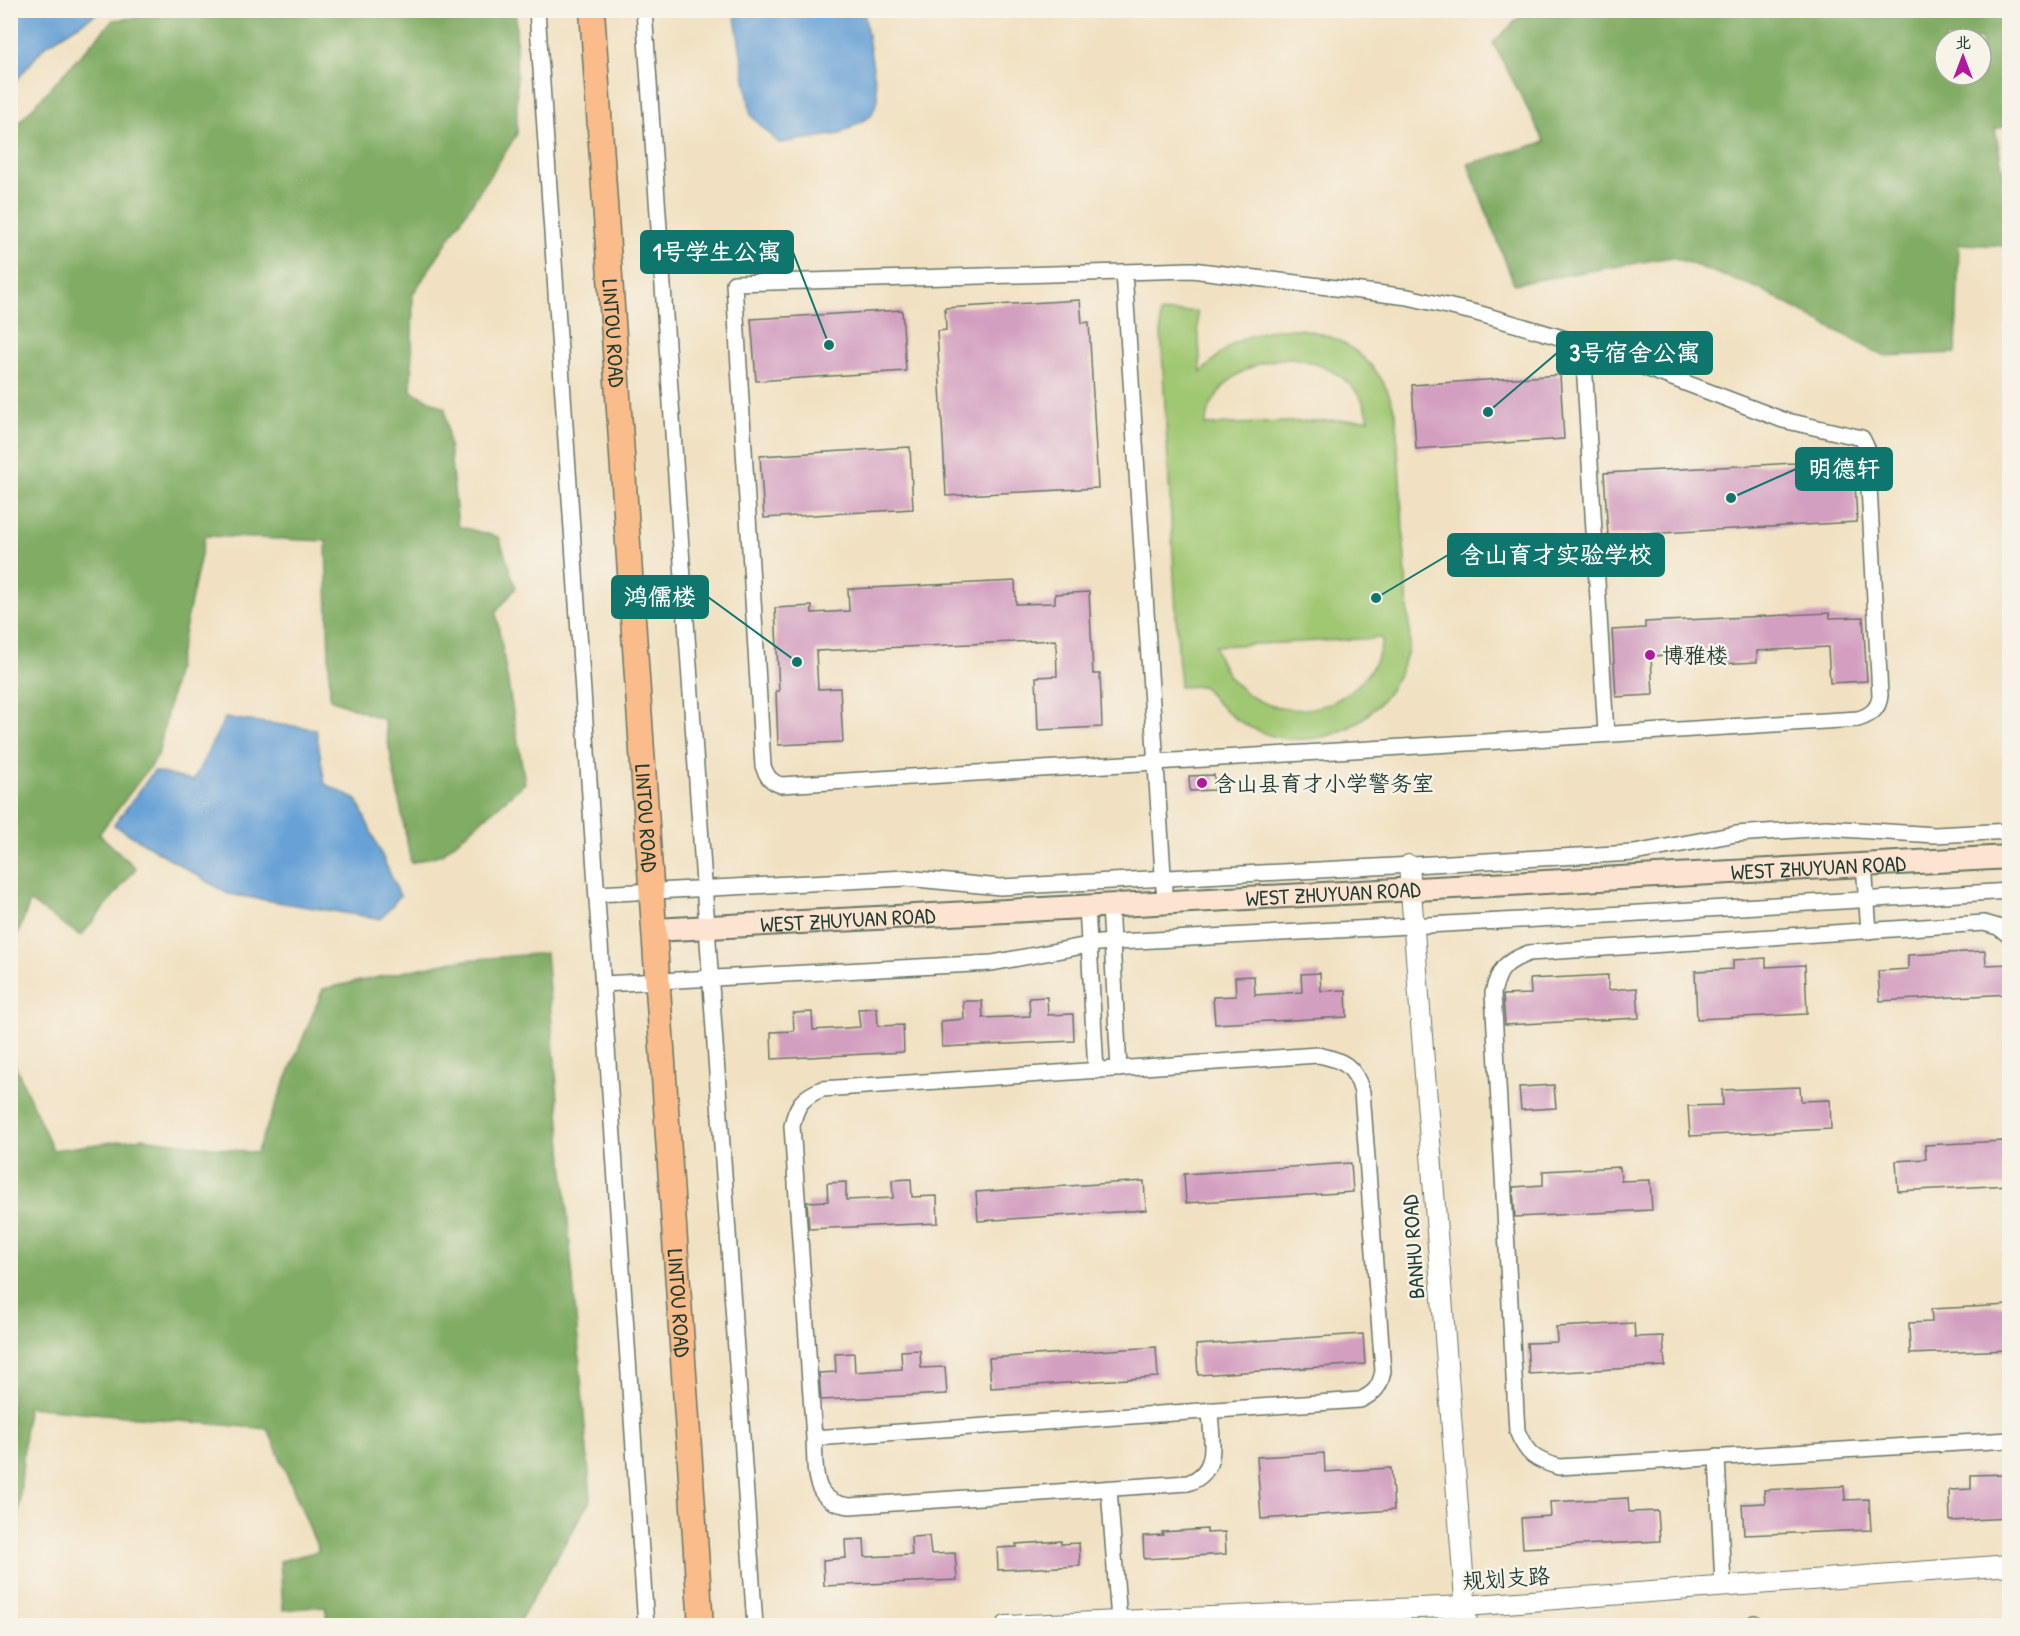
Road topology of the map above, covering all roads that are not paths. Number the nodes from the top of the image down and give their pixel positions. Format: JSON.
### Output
{"nodes":[{"id":1,"x":537,"y":10,"type":"edge"},
{"id":2,"x":592,"y":10,"type":"edge"},
{"id":3,"x":644,"y":10,"type":"edge"},
{"id":4,"x":1124,"y":272,"type":"junction"},
{"id":5,"x":1583,"y":344,"type":"junction"},
{"id":6,"x":1606,"y":734,"type":"junction"},
{"id":7,"x":1156,"y":762,"type":"junction"},
{"id":8,"x":2010,"y":831,"type":"edge"},
{"id":9,"x":2010,"y":857,"type":"edge"},
{"id":10,"x":1409,"y":865,"type":"junction"},
{"id":11,"x":1864,"y":865,"type":"junction"},
{"id":12,"x":705,"y":889,"type":"junction"},
{"id":13,"x":1410,"y":889,"type":"junction"},
{"id":14,"x":652,"y":891,"type":"junction"},
{"id":15,"x":2010,"y":891,"type":"edge"},
{"id":16,"x":597,"y":894,"type":"junction"},
{"id":17,"x":1867,"y":899,"type":"junction"},
{"id":18,"x":1165,"y":902,"type":"junction"},
{"id":19,"x":1110,"y":905,"type":"junction"},
{"id":20,"x":1087,"y":906,"type":"junction"},
{"id":21,"x":1412,"y":926,"type":"junction"},
{"id":22,"x":707,"y":927,"type":"junction"},
{"id":23,"x":654,"y":930,"type":"junction"},
{"id":24,"x":1869,"y":931,"type":"junction"},
{"id":25,"x":2010,"y":936,"type":"edge"},
{"id":26,"x":1112,"y":942,"type":"junction"},
{"id":27,"x":1089,"y":945,"type":"junction"},
{"id":28,"x":711,"y":978,"type":"junction"},
{"id":29,"x":658,"y":981,"type":"junction"},
{"id":30,"x":603,"y":984,"type":"junction"},
{"id":31,"x":1119,"y":1069,"type":"junction"},
{"id":32,"x":1096,"y":1071,"type":"junction"},
{"id":33,"x":1210,"y":1410,"type":"junction"},
{"id":34,"x":814,"y":1438,"type":"junction"},
{"id":35,"x":2010,"y":1440,"type":"edge"},
{"id":36,"x":1717,"y":1457,"type":"junction"},
{"id":37,"x":1108,"y":1489,"type":"junction"},
{"id":38,"x":2010,"y":1565,"type":"edge"},
{"id":39,"x":1723,"y":1585,"type":"junction"},
{"id":40,"x":1465,"y":1606,"type":"junction"},
{"id":41,"x":1119,"y":1621,"type":"junction"},
{"id":42,"x":646,"y":1626,"type":"edge"},
{"id":43,"x":701,"y":1626,"type":"edge"},
{"id":44,"x":755,"y":1626,"type":"edge"},
{"id":45,"x":1006,"y":1626,"type":"edge"},
{"id":46,"x":1467,"y":1626,"type":"edge"}],
"edges":[{"from":1,"to":16,"type":"street"},
{"from":2,"to":14,"type":"main road","name":"LINTOU ROAD"},
{"from":3,"to":12,"type":"street"},
{"from":4,"to":5,"type":"street"},
{"from":4,"to":7,"type":"street"},
{"from":4,"to":7,"type":"street"},
{"from":5,"to":6,"type":"street"},
{"from":5,"to":6,"type":"street"},
{"from":6,"to":7,"type":"street"},
{"from":7,"to":18,"type":"street"},
{"from":8,"to":10,"type":"street"},
{"from":9,"to":11,"type":"main road","name":"WEST ZHUYUAN ROAD"},
{"from":10,"to":12,"type":"street"},
{"from":10,"to":13,"type":"street","name":"BANHU ROAD"},
{"from":11,"to":13,"type":"main road","name":"WEST ZHUYUAN ROAD"},
{"from":11,"to":17,"type":"street"},
{"from":12,"to":14,"type":"street"},
{"from":12,"to":22,"type":"street"},
{"from":13,"to":18,"type":"main road","name":"WEST ZHUYUAN ROAD"},
{"from":13,"to":21,"type":"street","name":"BANHU ROAD"},
{"from":14,"to":16,"type":"street"},
{"from":14,"to":23,"type":"main road","name":"LINTOU ROAD"},
{"from":15,"to":17,"type":"street"},
{"from":16,"to":30,"type":"street"},
{"from":17,"to":21,"type":"street"},
{"from":17,"to":24,"type":"street"},
{"from":18,"to":19,"type":"main road","name":"WEST ZHUYUAN ROAD"},
{"from":19,"to":20,"type":"main road","name":"WEST ZHUYUAN ROAD"},
{"from":19,"to":26,"type":"street"},
{"from":20,"to":22,"type":"main road","name":"WEST ZHUYUAN ROAD"},
{"from":20,"to":27,"type":"street"},
{"from":21,"to":26,"type":"street"},
{"from":21,"to":40,"type":"street","name":"BANHU ROAD"},
{"from":22,"to":23,"type":"main road","name":"WEST ZHUYUAN ROAD"},
{"from":22,"to":28,"type":"street"},
{"from":23,"to":29,"type":"main road","name":"LINTOU ROAD"},
{"from":24,"to":25,"type":"street"},
{"from":24,"to":36,"type":"street"},
{"from":26,"to":27,"type":"street"},
{"from":26,"to":31,"type":"street"},
{"from":27,"to":28,"type":"street"},
{"from":27,"to":32,"type":"street"},
{"from":28,"to":29,"type":"street"},
{"from":28,"to":44,"type":"street"},
{"from":29,"to":30,"type":"street"},
{"from":29,"to":43,"type":"main road","name":"LINTOU ROAD"},
{"from":30,"to":42,"type":"street"},
{"from":31,"to":32,"type":"street"},
{"from":31,"to":33,"type":"street"},
{"from":32,"to":34,"type":"street"},
{"from":33,"to":34,"type":"street"},
{"from":33,"to":37,"type":"street"},
{"from":34,"to":37,"type":"street"},
{"from":35,"to":36,"type":"street"},
{"from":36,"to":39,"type":"street"},
{"from":37,"to":41,"type":"street"},
{"from":38,"to":39,"type":"street","name":"规划支路"},
{"from":39,"to":40,"type":"street","name":"规划支路"},
{"from":40,"to":41,"type":"street","name":"规划支路"},
{"from":40,"to":46,"type":"street","name":"BANHU ROAD"},
{"from":41,"to":45,"type":"street","name":"规划支路"}]}
